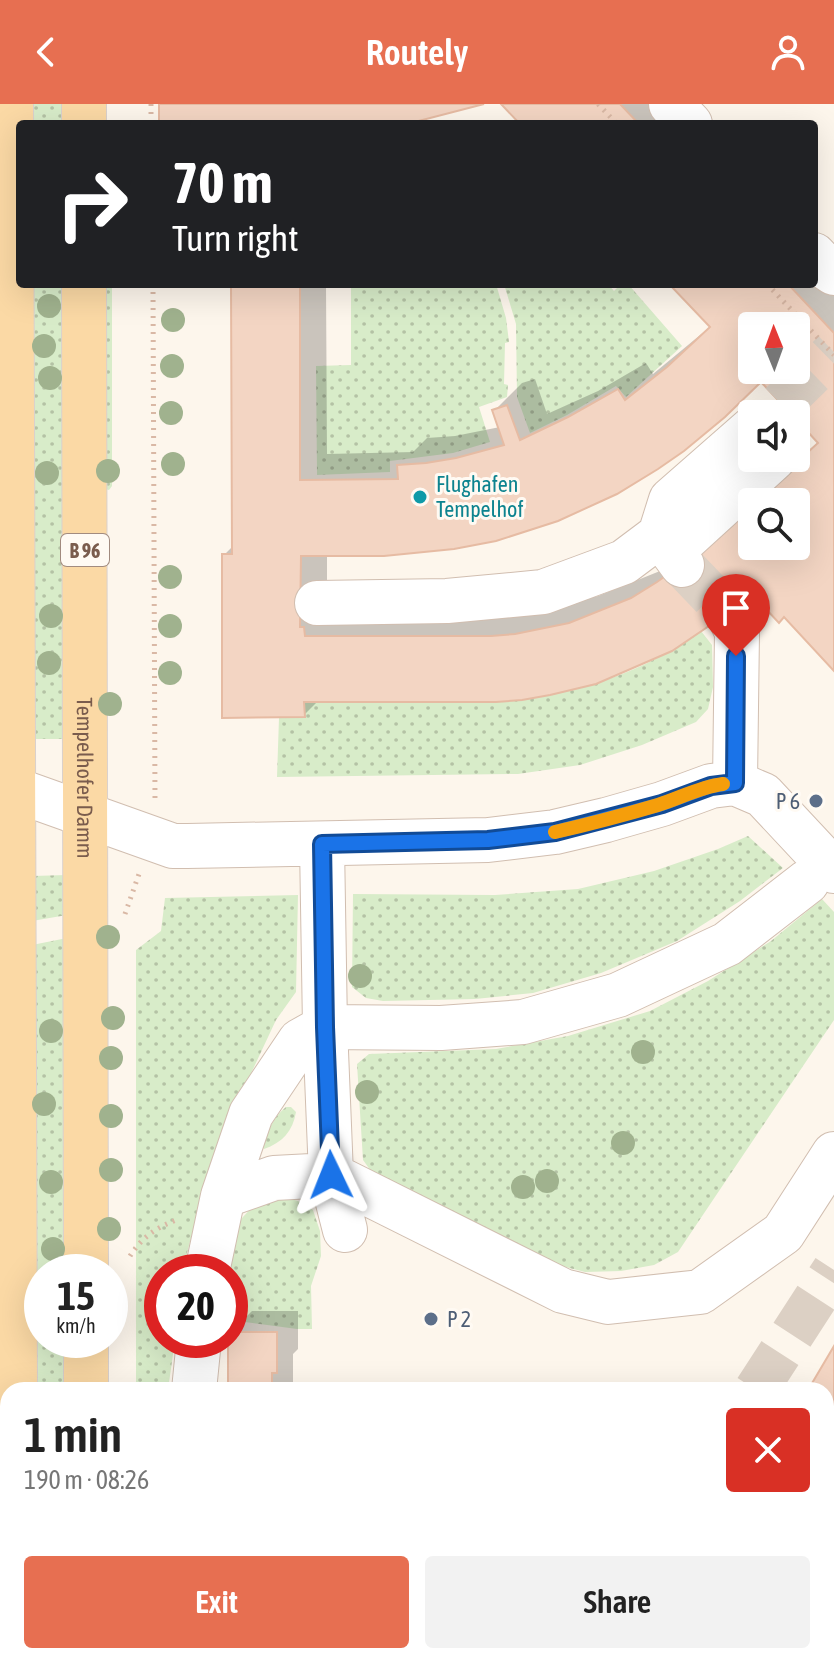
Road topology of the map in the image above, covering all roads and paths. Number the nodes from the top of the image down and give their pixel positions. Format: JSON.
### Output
{"nodes":[{"id":1,"x":11,"y":104,"type":"edge"},
{"id":2,"x":598,"y":104,"type":"edge"},
{"id":3,"x":671,"y":104,"type":"edge"},
{"id":4,"x":613,"y":120,"type":"edge"},
{"id":5,"x":686,"y":120,"type":"edge"},
{"id":6,"x":818,"y":258,"type":"edge"},
{"id":7,"x":834,"y":273,"type":"edge"},
{"id":8,"x":84,"y":288,"type":"edge"},
{"id":9,"x":153,"y":288,"type":"edge"},
{"id":10,"x":771,"y":288,"type":"edge"},
{"id":11,"x":834,"y":355,"type":"edge"},
{"id":12,"x":738,"y":441,"type":"edge"},
{"id":13,"x":758,"y":472,"type":"edge"},
{"id":14,"x":671,"y":550,"type":"junction"},
{"id":15,"x":317,"y":603,"type":"dead end"},
{"id":16,"x":728,"y":613,"type":"tunnel mouth"},
{"id":17,"x":735,"y":783,"type":"junction"},
{"id":18,"x":7,"y":789,"type":"edge"},
{"id":19,"x":155,"y":791,"type":"dead end"},
{"id":20,"x":86,"y":815,"type":"junction"},
{"id":21,"x":322,"y":844,"type":"junction"},
{"id":22,"x":821,"y":877,"type":"edge"},
{"id":23,"x":325,"y":1027,"type":"junction"},
{"id":24,"x":7,"y":1071,"type":"edge"},
{"id":25,"x":834,"y":1154,"type":"edge"},
{"id":26,"x":331,"y":1175,"type":"junction"},
{"id":27,"x":223,"y":1196,"type":"junction"},
{"id":28,"x":345,"y":1230,"type":"dead end"},
{"id":29,"x":86,"y":1254,"type":"edge"},
{"id":30,"x":211,"y":1254,"type":"edge"},
{"id":31,"x":130,"y":1256,"type":"dead end"},
{"id":32,"x":86,"y":1358,"type":"edge"},
{"id":33,"x":197,"y":1358,"type":"edge"},
{"id":34,"x":15,"y":1382,"type":"edge"},
{"id":35,"x":86,"y":1382,"type":"edge"},
{"id":36,"x":195,"y":1382,"type":"edge"}],
"edges":[{"from":1,"to":18,"type":"main road"},
{"from":2,"to":4,"type":"path"},
{"from":3,"to":5,"type":"street"},
{"from":6,"to":7,"type":"street"},
{"from":8,"to":20,"type":"main road","name":"Tempelhofer Damm","number":"B 96"},
{"from":9,"to":19,"type":"path"},
{"from":10,"to":11,"type":"path"},
{"from":12,"to":14,"type":"street"},
{"from":13,"to":14,"type":"street"},
{"from":14,"to":15,"type":"street"},
{"from":16,"to":17,"type":"street"},
{"from":17,"to":21,"type":"street"},
{"from":17,"to":22,"type":"street"},
{"from":18,"to":20,"type":"street"},
{"from":18,"to":24,"type":"main road"},
{"from":20,"to":21,"type":"street"},
{"from":20,"to":29,"type":"main road","name":"Tempelhofer Damm","number":"B 96"},
{"from":21,"to":23,"type":"street"},
{"from":22,"to":23,"type":"street"},
{"from":23,"to":26,"type":"street"},
{"from":23,"to":27,"type":"street"},
{"from":24,"to":34,"type":"main road"},
{"from":25,"to":26,"type":"street"},
{"from":26,"to":27,"type":"street"},
{"from":26,"to":28,"type":"street"},
{"from":27,"to":30,"type":"street"},
{"from":27,"to":31,"type":"path"},
{"from":32,"to":35,"type":"main road"},
{"from":33,"to":36,"type":"street"}]}
